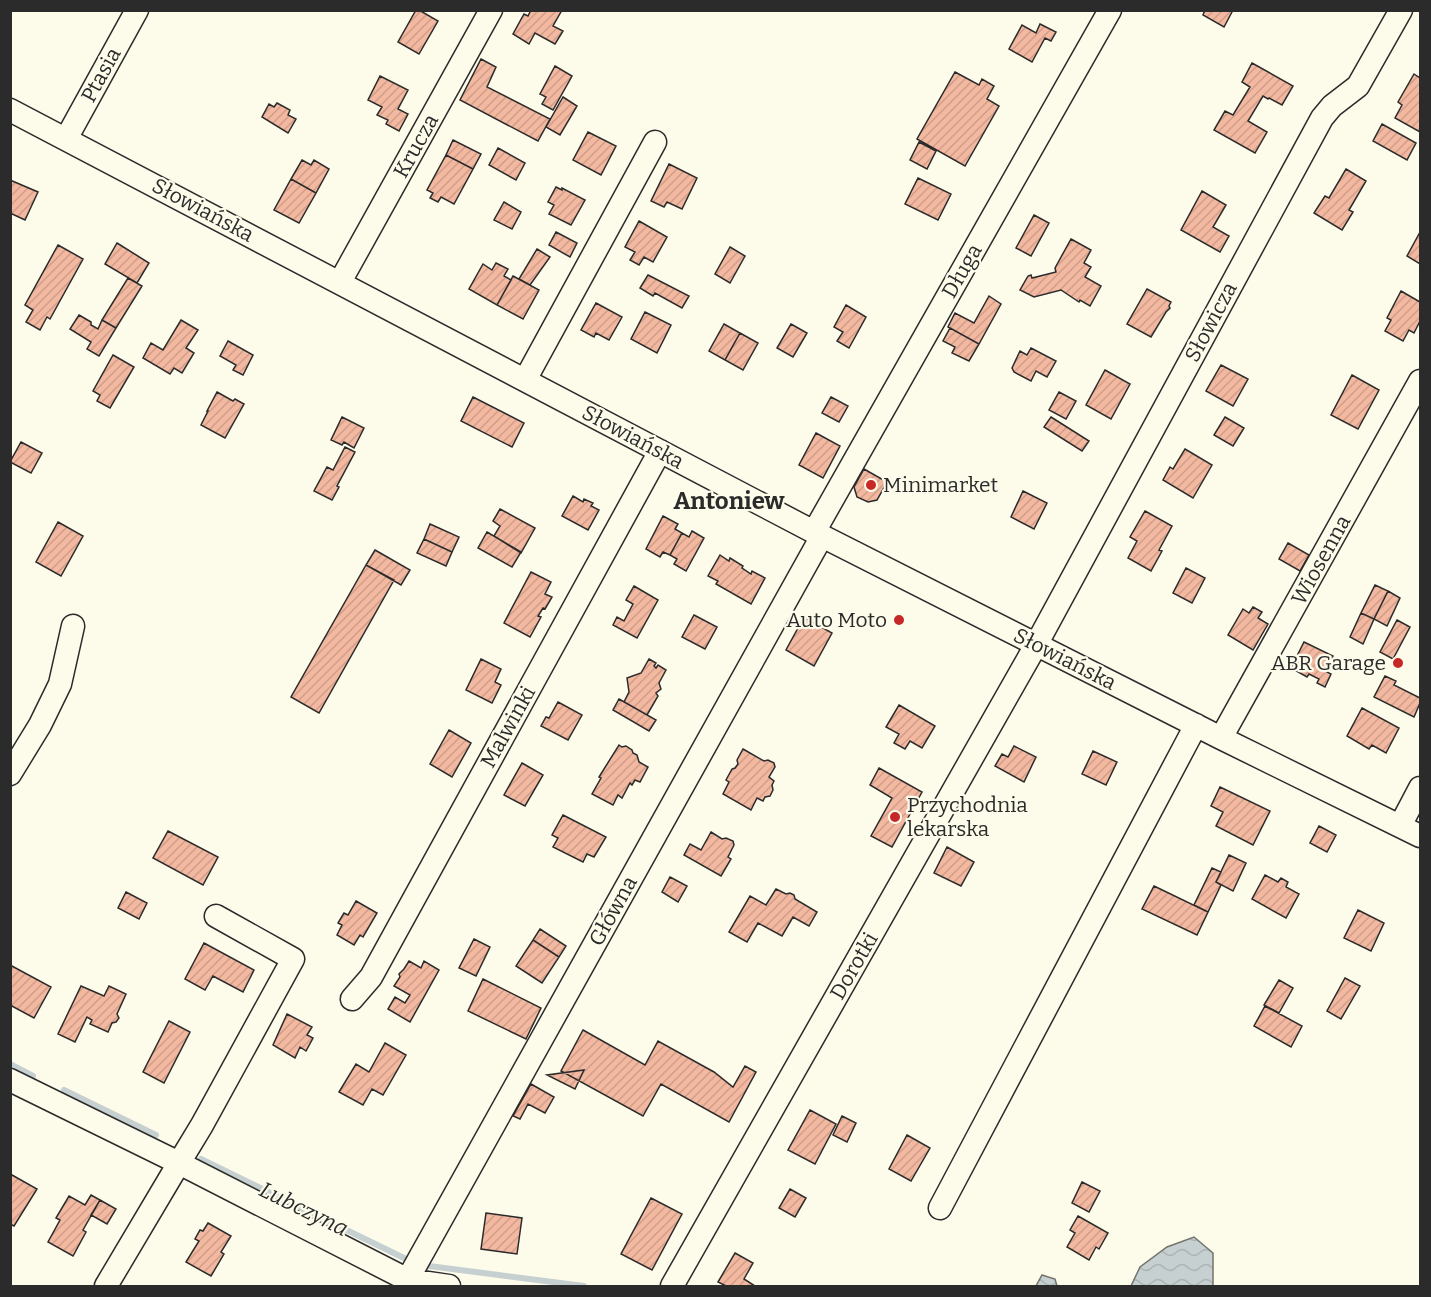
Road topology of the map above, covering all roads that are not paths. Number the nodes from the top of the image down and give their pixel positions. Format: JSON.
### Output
{"nodes":[{"id":1,"x":137,"y":10,"type":"edge"},
{"id":2,"x":492,"y":10,"type":"edge"},
{"id":3,"x":1110,"y":10,"type":"edge"},
{"id":4,"x":1401,"y":10,"type":"edge"},
{"id":5,"x":10,"y":110,"type":"edge"},
{"id":6,"x":66,"y":138,"type":"junction"},
{"id":7,"x":655,"y":142,"type":"dead end"},
{"id":8,"x":340,"y":282,"type":"junction"},
{"id":9,"x":525,"y":380,"type":"junction"},
{"id":10,"x":1420,"y":381,"type":"edge"},
{"id":11,"x":660,"y":451,"type":"junction"},
{"id":12,"x":818,"y":534,"type":"junction"},
{"id":13,"x":72,"y":626,"type":"dead end"},
{"id":14,"x":1036,"y":645,"type":"junction"},
{"id":15,"x":1196,"y":725,"type":"junction"},
{"id":16,"x":1221,"y":738,"type":"junction"},
{"id":17,"x":10,"y":774,"type":"edge"},
{"id":18,"x":1420,"y":788,"type":"edge"},
{"id":19,"x":1400,"y":826,"type":"junction"},
{"id":20,"x":1420,"y":836,"type":"edge"},
{"id":21,"x":216,"y":916,"type":"dead end"},
{"id":22,"x":352,"y":999,"type":"dead end"},
{"id":23,"x":10,"y":1080,"type":"edge"},
{"id":24,"x":179,"y":1163,"type":"junction"},
{"id":25,"x":940,"y":1208,"type":"dead end"},
{"id":26,"x":406,"y":1283,"type":"edge"},
{"id":27,"x":106,"y":1287,"type":"edge"},
{"id":28,"x":449,"y":1287,"type":"edge"},
{"id":29,"x":672,"y":1287,"type":"edge"}],
"edges":[{"from":1,"to":6,"type":"street","name":"Ptasia"},
{"from":2,"to":8,"type":"street","name":"Krucza"},
{"from":3,"to":12,"type":"street","name":"Długa"},
{"from":4,"to":14,"type":"street","name":"Słowicza"},
{"from":5,"to":6,"type":"street","name":"Słowiańska"},
{"from":6,"to":8,"type":"street","name":"Słowiańska"},
{"from":7,"to":9,"type":"street"},
{"from":8,"to":9,"type":"street","name":"Słowiańska"},
{"from":9,"to":11,"type":"street","name":"Słowiańska"},
{"from":10,"to":16,"type":"street","name":"Wiosenna"},
{"from":11,"to":12,"type":"street","name":"Słowiańska"},
{"from":11,"to":22,"type":"street","name":"Malwinki"},
{"from":12,"to":14,"type":"street","name":"Słowiańska"},
{"from":12,"to":26,"type":"street","name":"Główna"},
{"from":13,"to":17,"type":"street"},
{"from":14,"to":15,"type":"street","name":"Słowiańska"},
{"from":14,"to":29,"type":"street","name":"Dorotki"},
{"from":15,"to":16,"type":"street","name":"Słowiańska"},
{"from":15,"to":25,"type":"street"},
{"from":16,"to":19,"type":"street","name":"Słowiańska"},
{"from":18,"to":19,"type":"street"},
{"from":19,"to":20,"type":"street","name":"Słowiańska"},
{"from":21,"to":24,"type":"street"},
{"from":23,"to":24,"type":"street"},
{"from":24,"to":26,"type":"street"},
{"from":24,"to":27,"type":"street"},
{"from":26,"to":28,"type":"street"}]}
